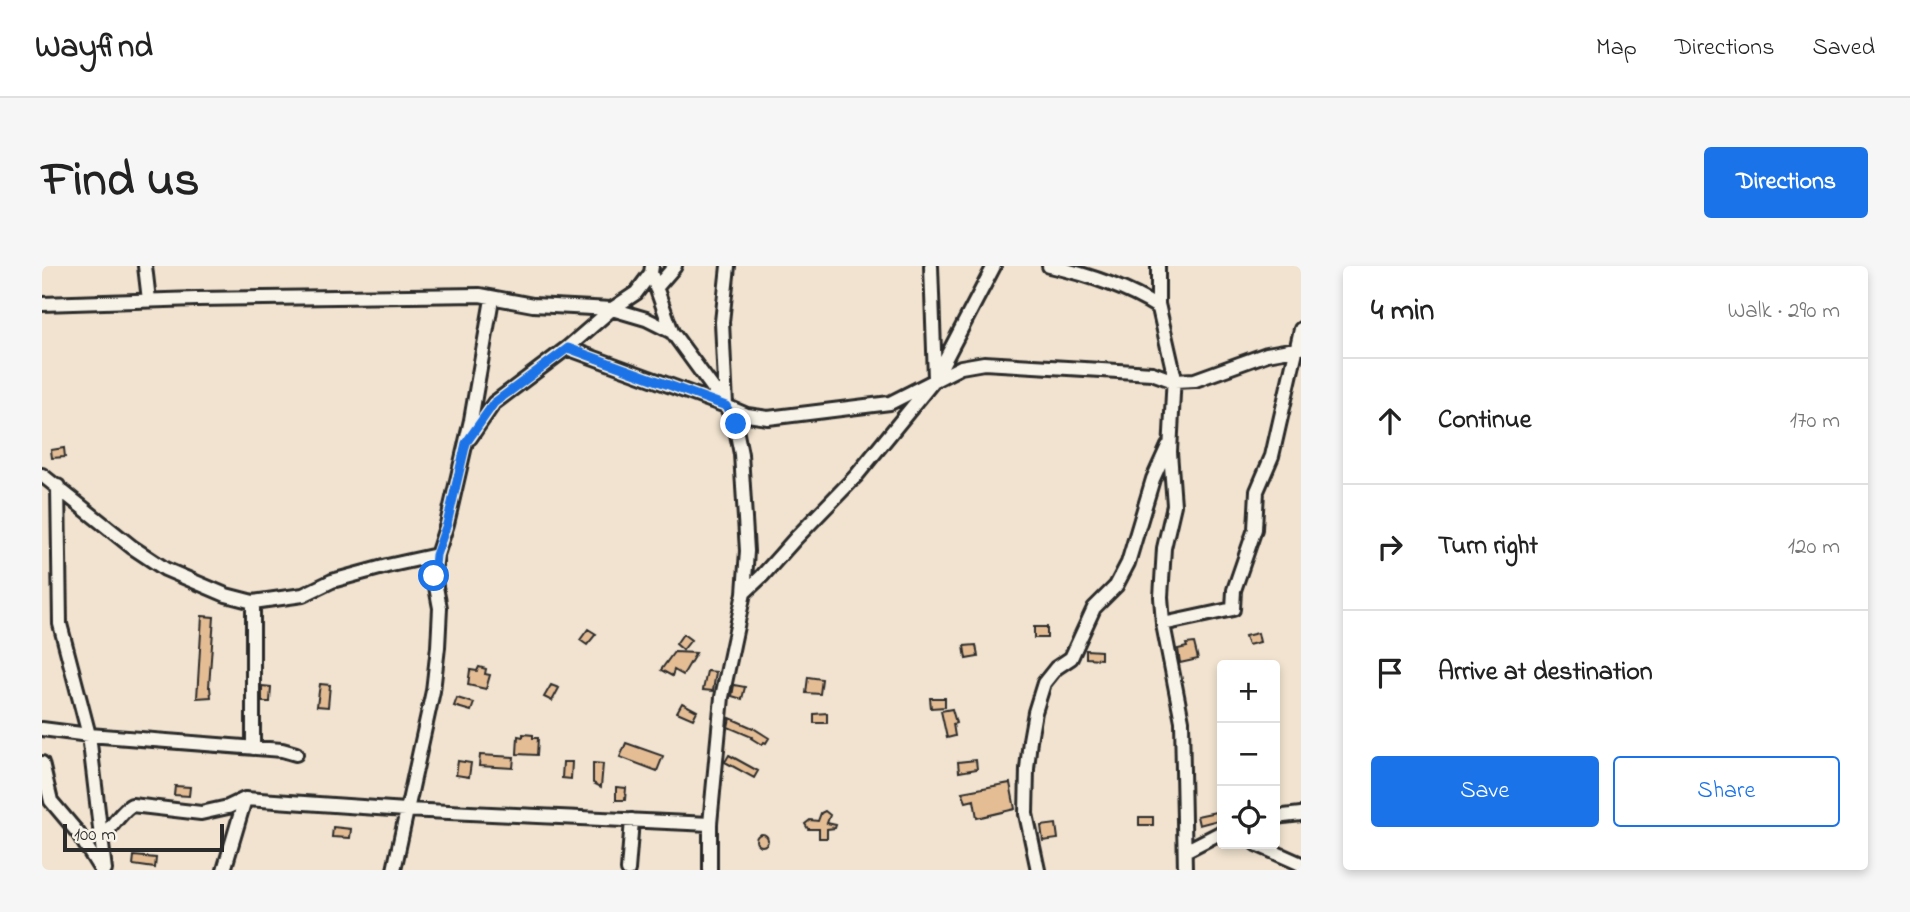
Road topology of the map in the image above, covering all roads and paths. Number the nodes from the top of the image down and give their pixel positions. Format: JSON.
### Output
{"nodes":[{"id":1,"x":145,"y":266,"type":"edge"},
{"id":2,"x":675,"y":266,"type":"edge"},
{"id":3,"x":728,"y":266,"type":"edge"},
{"id":4,"x":931,"y":266,"type":"edge"},
{"id":5,"x":994,"y":266,"type":"edge"},
{"id":6,"x":1049,"y":266,"type":"edge"},
{"id":7,"x":1158,"y":266,"type":"edge"},
{"id":8,"x":652,"y":270,"type":"edge"},
{"id":9,"x":656,"y":289,"type":"junction"},
{"id":10,"x":492,"y":299,"type":"junction"},
{"id":11,"x":149,"y":300,"type":"junction"},
{"id":12,"x":42,"y":304,"type":"edge"},
{"id":13,"x":1159,"y":308,"type":"junction"},
{"id":14,"x":612,"y":309,"type":"junction"},
{"id":15,"x":1301,"y":329,"type":"edge"},
{"id":16,"x":672,"y":332,"type":"junction"},
{"id":17,"x":568,"y":348,"type":"junction"},
{"id":18,"x":1298,"y":348,"type":"edge"},
{"id":19,"x":935,"y":379,"type":"junction"},
{"id":20,"x":1174,"y":381,"type":"junction"},
{"id":21,"x":726,"y":406,"type":"junction"},
{"id":22,"x":1171,"y":439,"type":"junction"},
{"id":23,"x":466,"y":443,"type":"junction"},
{"id":24,"x":42,"y":475,"type":"edge"},
{"id":25,"x":58,"y":486,"type":"junction"},
{"id":26,"x":436,"y":555,"type":"junction"},
{"id":27,"x":744,"y":593,"type":"junction"},
{"id":28,"x":253,"y":602,"type":"junction"},
{"id":29,"x":1163,"y":624,"type":"junction"},
{"id":30,"x":42,"y":729,"type":"edge"},
{"id":31,"x":89,"y":735,"type":"junction"},
{"id":32,"x":253,"y":748,"type":"junction"},
{"id":33,"x":296,"y":754,"type":"dead end"},
{"id":34,"x":42,"y":762,"type":"edge"},
{"id":35,"x":245,"y":799,"type":"junction"},
{"id":36,"x":407,"y":810,"type":"junction"},
{"id":37,"x":1301,"y":814,"type":"edge"},
{"id":38,"x":1280,"y":816,"type":"edge"},
{"id":39,"x":632,"y":820,"type":"junction"},
{"id":40,"x":710,"y":824,"type":"junction"},
{"id":41,"x":1217,"y":835,"type":"edge"},
{"id":42,"x":102,"y":837,"type":"junction"},
{"id":43,"x":1267,"y":849,"type":"edge"},
{"id":44,"x":1185,"y":851,"type":"junction"},
{"id":45,"x":1301,"y":864,"type":"edge"},
{"id":46,"x":103,"y":870,"type":"edge"},
{"id":47,"x":224,"y":870,"type":"edge"},
{"id":48,"x":394,"y":870,"type":"edge"},
{"id":49,"x":628,"y":870,"type":"edge"},
{"id":50,"x":710,"y":870,"type":"edge"},
{"id":51,"x":1038,"y":870,"type":"edge"},
{"id":52,"x":1185,"y":870,"type":"edge"}],
"edges":[{"from":1,"to":11,"type":"street"},
{"from":2,"to":9,"type":"street"},
{"from":3,"to":21,"type":"street"},
{"from":4,"to":19,"type":"street"},
{"from":5,"to":19,"type":"street"},
{"from":6,"to":13,"type":"street"},
{"from":7,"to":13,"type":"street"},
{"from":8,"to":9,"type":"street"},
{"from":8,"to":14,"type":"street"},
{"from":9,"to":16,"type":"street"},
{"from":10,"to":11,"type":"street"},
{"from":10,"to":14,"type":"street"},
{"from":10,"to":23,"type":"street"},
{"from":11,"to":12,"type":"street"},
{"from":13,"to":20,"type":"street"},
{"from":14,"to":16,"type":"street"},
{"from":14,"to":17,"type":"street"},
{"from":15,"to":18,"type":"street"},
{"from":16,"to":21,"type":"street"},
{"from":17,"to":21,"type":"street"},
{"from":17,"to":23,"type":"street"},
{"from":18,"to":20,"type":"street"},
{"from":18,"to":29,"type":"street"},
{"from":19,"to":20,"type":"street"},
{"from":19,"to":21,"type":"street"},
{"from":19,"to":27,"type":"street"},
{"from":20,"to":22,"type":"street"},
{"from":21,"to":27,"type":"street"},
{"from":22,"to":29,"type":"street"},
{"from":22,"to":51,"type":"street"},
{"from":23,"to":26,"type":"street"},
{"from":24,"to":25,"type":"street"},
{"from":25,"to":28,"type":"street"},
{"from":25,"to":31,"type":"street"},
{"from":26,"to":28,"type":"street"},
{"from":26,"to":36,"type":"street"},
{"from":27,"to":40,"type":"street"},
{"from":28,"to":32,"type":"street"},
{"from":29,"to":44,"type":"street"},
{"from":30,"to":31,"type":"street"},
{"from":31,"to":32,"type":"street"},
{"from":31,"to":42,"type":"street"},
{"from":32,"to":33,"type":"street"},
{"from":34,"to":46,"type":"street"},
{"from":35,"to":36,"type":"street"},
{"from":35,"to":42,"type":"street"},
{"from":35,"to":47,"type":"street"},
{"from":36,"to":39,"type":"street"},
{"from":36,"to":48,"type":"street"},
{"from":37,"to":38,"type":"street"},
{"from":39,"to":40,"type":"street"},
{"from":39,"to":49,"type":"street"},
{"from":40,"to":50,"type":"street"},
{"from":41,"to":44,"type":"street"},
{"from":42,"to":46,"type":"street"},
{"from":43,"to":45,"type":"street"},
{"from":44,"to":52,"type":"street"}]}
